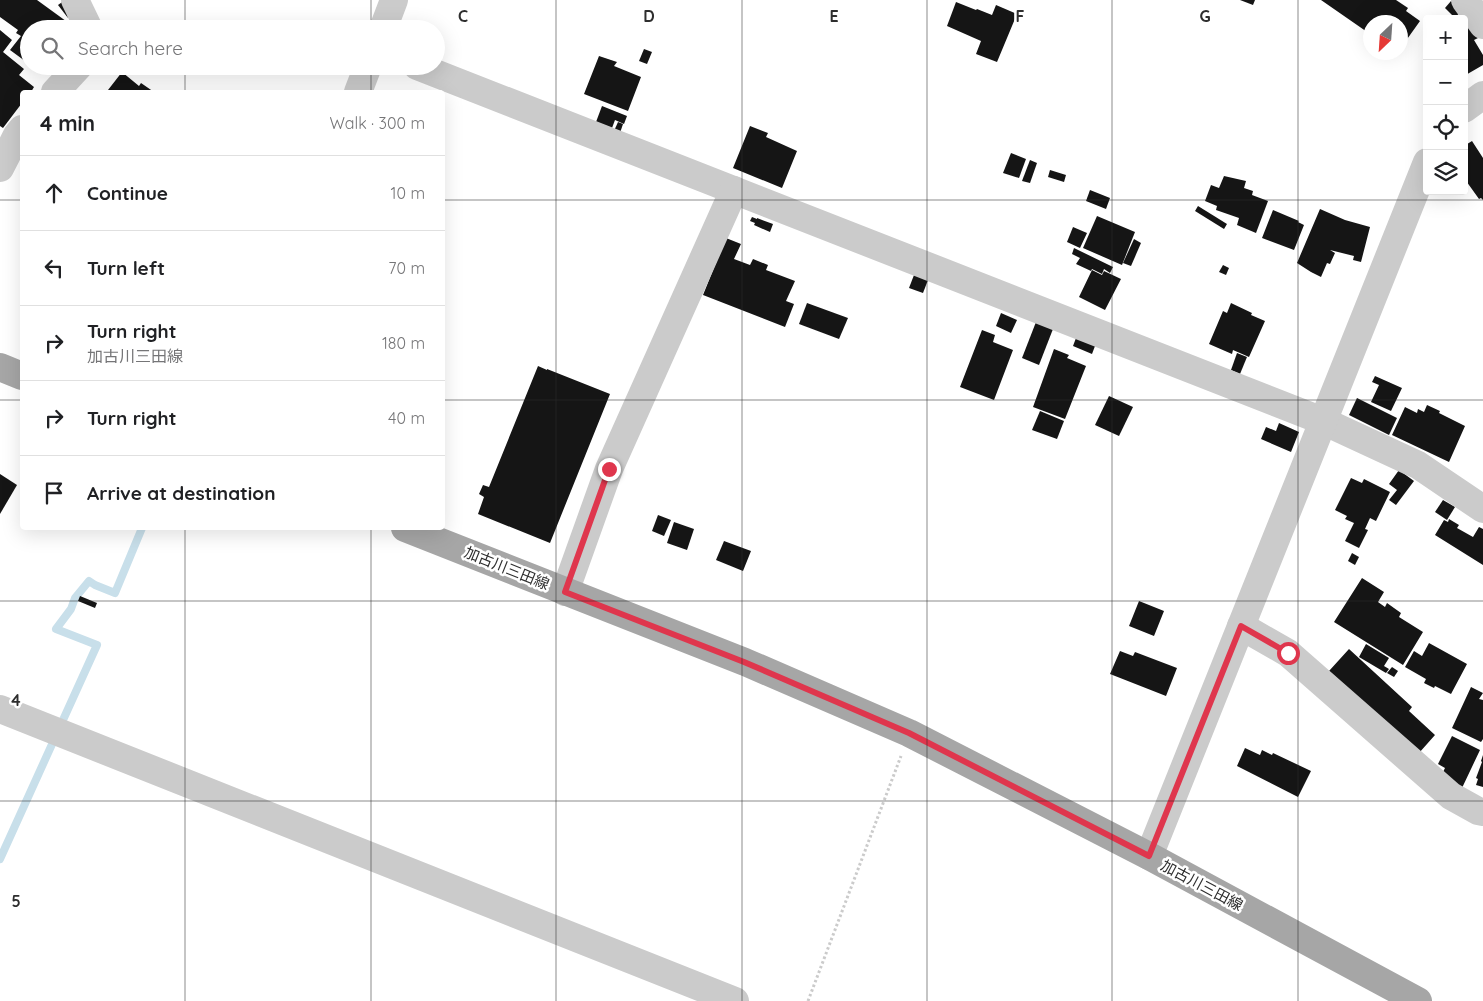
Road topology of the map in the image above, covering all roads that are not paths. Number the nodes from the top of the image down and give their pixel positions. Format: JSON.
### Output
{"nodes":[{"id":1,"x":75,"y":0,"type":"edge"},
{"id":2,"x":394,"y":0,"type":"edge"},
{"id":3,"x":1465,"y":0,"type":"edge"},
{"id":4,"x":85,"y":20,"type":"edge"},
{"id":5,"x":386,"y":20,"type":"edge"},
{"id":6,"x":1483,"y":25,"type":"edge"},
{"id":7,"x":71,"y":75,"type":"edge"},
{"id":8,"x":365,"y":75,"type":"edge"},
{"id":9,"x":440,"y":75,"type":"edge"},
{"id":10,"x":58,"y":90,"type":"edge"},
{"id":11,"x":359,"y":90,"type":"edge"},
{"id":12,"x":1483,"y":95,"type":"edge"},
{"id":13,"x":1468,"y":106,"type":"edge"},
{"id":14,"x":20,"y":131,"type":"edge"},
{"id":15,"x":0,"y":168,"type":"edge"},
{"id":16,"x":1423,"y":172,"type":"edge"},
{"id":17,"x":734,"y":190,"type":"junction"},
{"id":18,"x":0,"y":367,"type":"edge"},
{"id":19,"x":20,"y":375,"type":"edge"},
{"id":20,"x":1323,"y":421,"type":"junction"},
{"id":21,"x":1483,"y":509,"type":"edge"},
{"id":22,"x":410,"y":530,"type":"edge"},
{"id":23,"x":565,"y":592,"type":"junction"},
{"id":24,"x":1241,"y":626,"type":"junction"},
{"id":25,"x":0,"y":709,"type":"edge"},
{"id":26,"x":1483,"y":812,"type":"edge"},
{"id":27,"x":1149,"y":856,"type":"junction"},
{"id":28,"x":735,"y":1001,"type":"edge"},
{"id":29,"x":1418,"y":1001,"type":"edge"}],
"edges":[{"from":1,"to":4,"type":"street"},
{"from":2,"to":5,"type":"street"},
{"from":3,"to":6,"type":"street"},
{"from":7,"to":10,"type":"street"},
{"from":8,"to":11,"type":"street"},
{"from":9,"to":17,"type":"street"},
{"from":12,"to":13,"type":"street"},
{"from":14,"to":15,"type":"street"},
{"from":16,"to":20,"type":"street"},
{"from":17,"to":20,"type":"street"},
{"from":17,"to":23,"type":"street"},
{"from":18,"to":19,"type":"main road"},
{"from":20,"to":21,"type":"street"},
{"from":20,"to":24,"type":"street"},
{"from":22,"to":23,"type":"main road","name":"加古川三田線"},
{"from":23,"to":27,"type":"main road","name":"加古川三田線"},
{"from":24,"to":26,"type":"street"},
{"from":24,"to":27,"type":"street"},
{"from":25,"to":28,"type":"street"},
{"from":27,"to":29,"type":"main road","name":"加古川三田線"}]}
